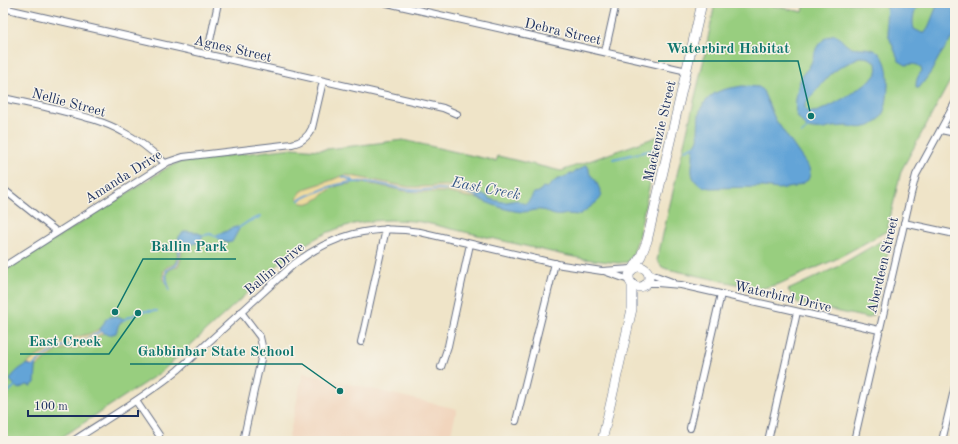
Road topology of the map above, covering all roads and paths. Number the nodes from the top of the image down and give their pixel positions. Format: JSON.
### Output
{"nodes":[{"id":1,"x":218,"y":3,"type":"edge"},
{"id":2,"x":387,"y":3,"type":"edge"},
{"id":3,"x":616,"y":3,"type":"edge"},
{"id":4,"x":702,"y":3,"type":"edge"},
{"id":5,"x":3,"y":8,"type":"edge"},
{"id":6,"x":605,"y":52,"type":"junction"},
{"id":7,"x":207,"y":55,"type":"junction"},
{"id":8,"x":687,"y":71,"type":"junction"},
{"id":9,"x":323,"y":81,"type":"junction"},
{"id":10,"x":3,"y":98,"type":"edge"},
{"id":11,"x":955,"y":103,"type":"edge"},
{"id":12,"x":457,"y":114,"type":"dead end"},
{"id":13,"x":941,"y":130,"type":"junction"},
{"id":14,"x":955,"y":133,"type":"edge"},
{"id":15,"x":165,"y":163,"type":"junction"},
{"id":16,"x":3,"y":189,"type":"edge"},
{"id":17,"x":904,"y":223,"type":"junction"},
{"id":18,"x":386,"y":229,"type":"junction"},
{"id":19,"x":57,"y":232,"type":"junction"},
{"id":20,"x":955,"y":234,"type":"edge"},
{"id":21,"x":647,"y":241,"type":"junction"},
{"id":22,"x":470,"y":244,"type":"junction"},
{"id":23,"x":555,"y":263,"type":"junction"},
{"id":24,"x":3,"y":267,"type":"edge"},
{"id":25,"x":633,"y":269,"type":"junction"},
{"id":26,"x":602,"y":271,"type":"junction"},
{"id":27,"x":647,"y":271,"type":"junction"},
{"id":28,"x":630,"y":282,"type":"junction"},
{"id":29,"x":644,"y":285,"type":"junction"},
{"id":30,"x":681,"y":285,"type":"junction"},
{"id":31,"x":721,"y":294,"type":"junction"},
{"id":32,"x":632,"y":309,"type":"junction"},
{"id":33,"x":241,"y":312,"type":"junction"},
{"id":34,"x":798,"y":312,"type":"junction"},
{"id":35,"x":879,"y":330,"type":"junction"},
{"id":36,"x":361,"y":342,"type":"dead end"},
{"id":37,"x":442,"y":366,"type":"dead end"},
{"id":38,"x":955,"y":386,"type":"edge"},
{"id":39,"x":136,"y":400,"type":"junction"},
{"id":40,"x":516,"y":421,"type":"dead end"},
{"id":41,"x":690,"y":428,"type":"dead end"},
{"id":42,"x":159,"y":435,"type":"dead end"},
{"id":43,"x":73,"y":441,"type":"edge"},
{"id":44,"x":243,"y":441,"type":"edge"},
{"id":45,"x":602,"y":441,"type":"edge"},
{"id":46,"x":768,"y":441,"type":"edge"},
{"id":47,"x":854,"y":441,"type":"edge"},
{"id":48,"x":942,"y":441,"type":"edge"}],
"edges":[{"from":1,"to":7,"type":"street"},
{"from":2,"to":6,"type":"street","name":"Debra Street"},
{"from":3,"to":6,"type":"street"},
{"from":4,"to":8,"type":"main road","name":"Mackenzie Street"},
{"from":5,"to":7,"type":"street","name":"Agnes Street"},
{"from":6,"to":8,"type":"street","name":"Debra Street"},
{"from":7,"to":9,"type":"street","name":"Agnes Street"},
{"from":8,"to":21,"type":"main road","name":"Mackenzie Street"},
{"from":9,"to":12,"type":"street","name":"Agnes Street"},
{"from":9,"to":15,"type":"street","name":"Amanda Drive"},
{"from":10,"to":15,"type":"street","name":"Nellie Street"},
{"from":11,"to":13,"type":"street","name":"Aberdeen Street"},
{"from":13,"to":14,"type":"street"},
{"from":13,"to":17,"type":"street","name":"Aberdeen Street"},
{"from":15,"to":19,"type":"street","name":"Amanda Drive"},
{"from":16,"to":19,"type":"street"},
{"from":17,"to":20,"type":"street"},
{"from":17,"to":35,"type":"street","name":"Aberdeen Street"},
{"from":18,"to":22,"type":"street","name":"Ballin Drive"},
{"from":18,"to":33,"type":"street","name":"Ballin Drive"},
{"from":18,"to":36,"type":"street"},
{"from":19,"to":24,"type":"street","name":"Amanda Drive"},
{"from":21,"to":25,"type":"main road","name":"Mackenzie Street"},
{"from":21,"to":27,"type":"main road","name":"Mackenzie Street"},
{"from":22,"to":23,"type":"street","name":"Ballin Drive"},
{"from":22,"to":37,"type":"street"},
{"from":23,"to":26,"type":"street","name":"Ballin Drive"},
{"from":23,"to":40,"type":"street"},
{"from":25,"to":26,"type":"street","name":"Ballin Drive"},
{"from":25,"to":27,"type":"main road"},
{"from":25,"to":28,"type":"main road"},
{"from":26,"to":28,"type":"street","name":"Ballin Drive"},
{"from":27,"to":29,"type":"main road"},
{"from":27,"to":30,"type":"street","name":"Waterbird Drive"},
{"from":28,"to":29,"type":"main road"},
{"from":28,"to":32,"type":"main road"},
{"from":29,"to":30,"type":"street","name":"Waterbird Drive"},
{"from":29,"to":32,"type":"main road"},
{"from":30,"to":31,"type":"street","name":"Waterbird Drive"},
{"from":31,"to":34,"type":"street","name":"Waterbird Drive"},
{"from":31,"to":41,"type":"street"},
{"from":32,"to":45,"type":"main road"},
{"from":33,"to":39,"type":"street","name":"Ballin Drive"},
{"from":33,"to":44,"type":"street"},
{"from":34,"to":35,"type":"street","name":"Waterbird Drive"},
{"from":34,"to":46,"type":"street"},
{"from":35,"to":47,"type":"street","name":"Aberdeen Street"},
{"from":38,"to":48,"type":"street"},
{"from":39,"to":42,"type":"street"},
{"from":39,"to":43,"type":"street","name":"Ballin Drive"}]}
